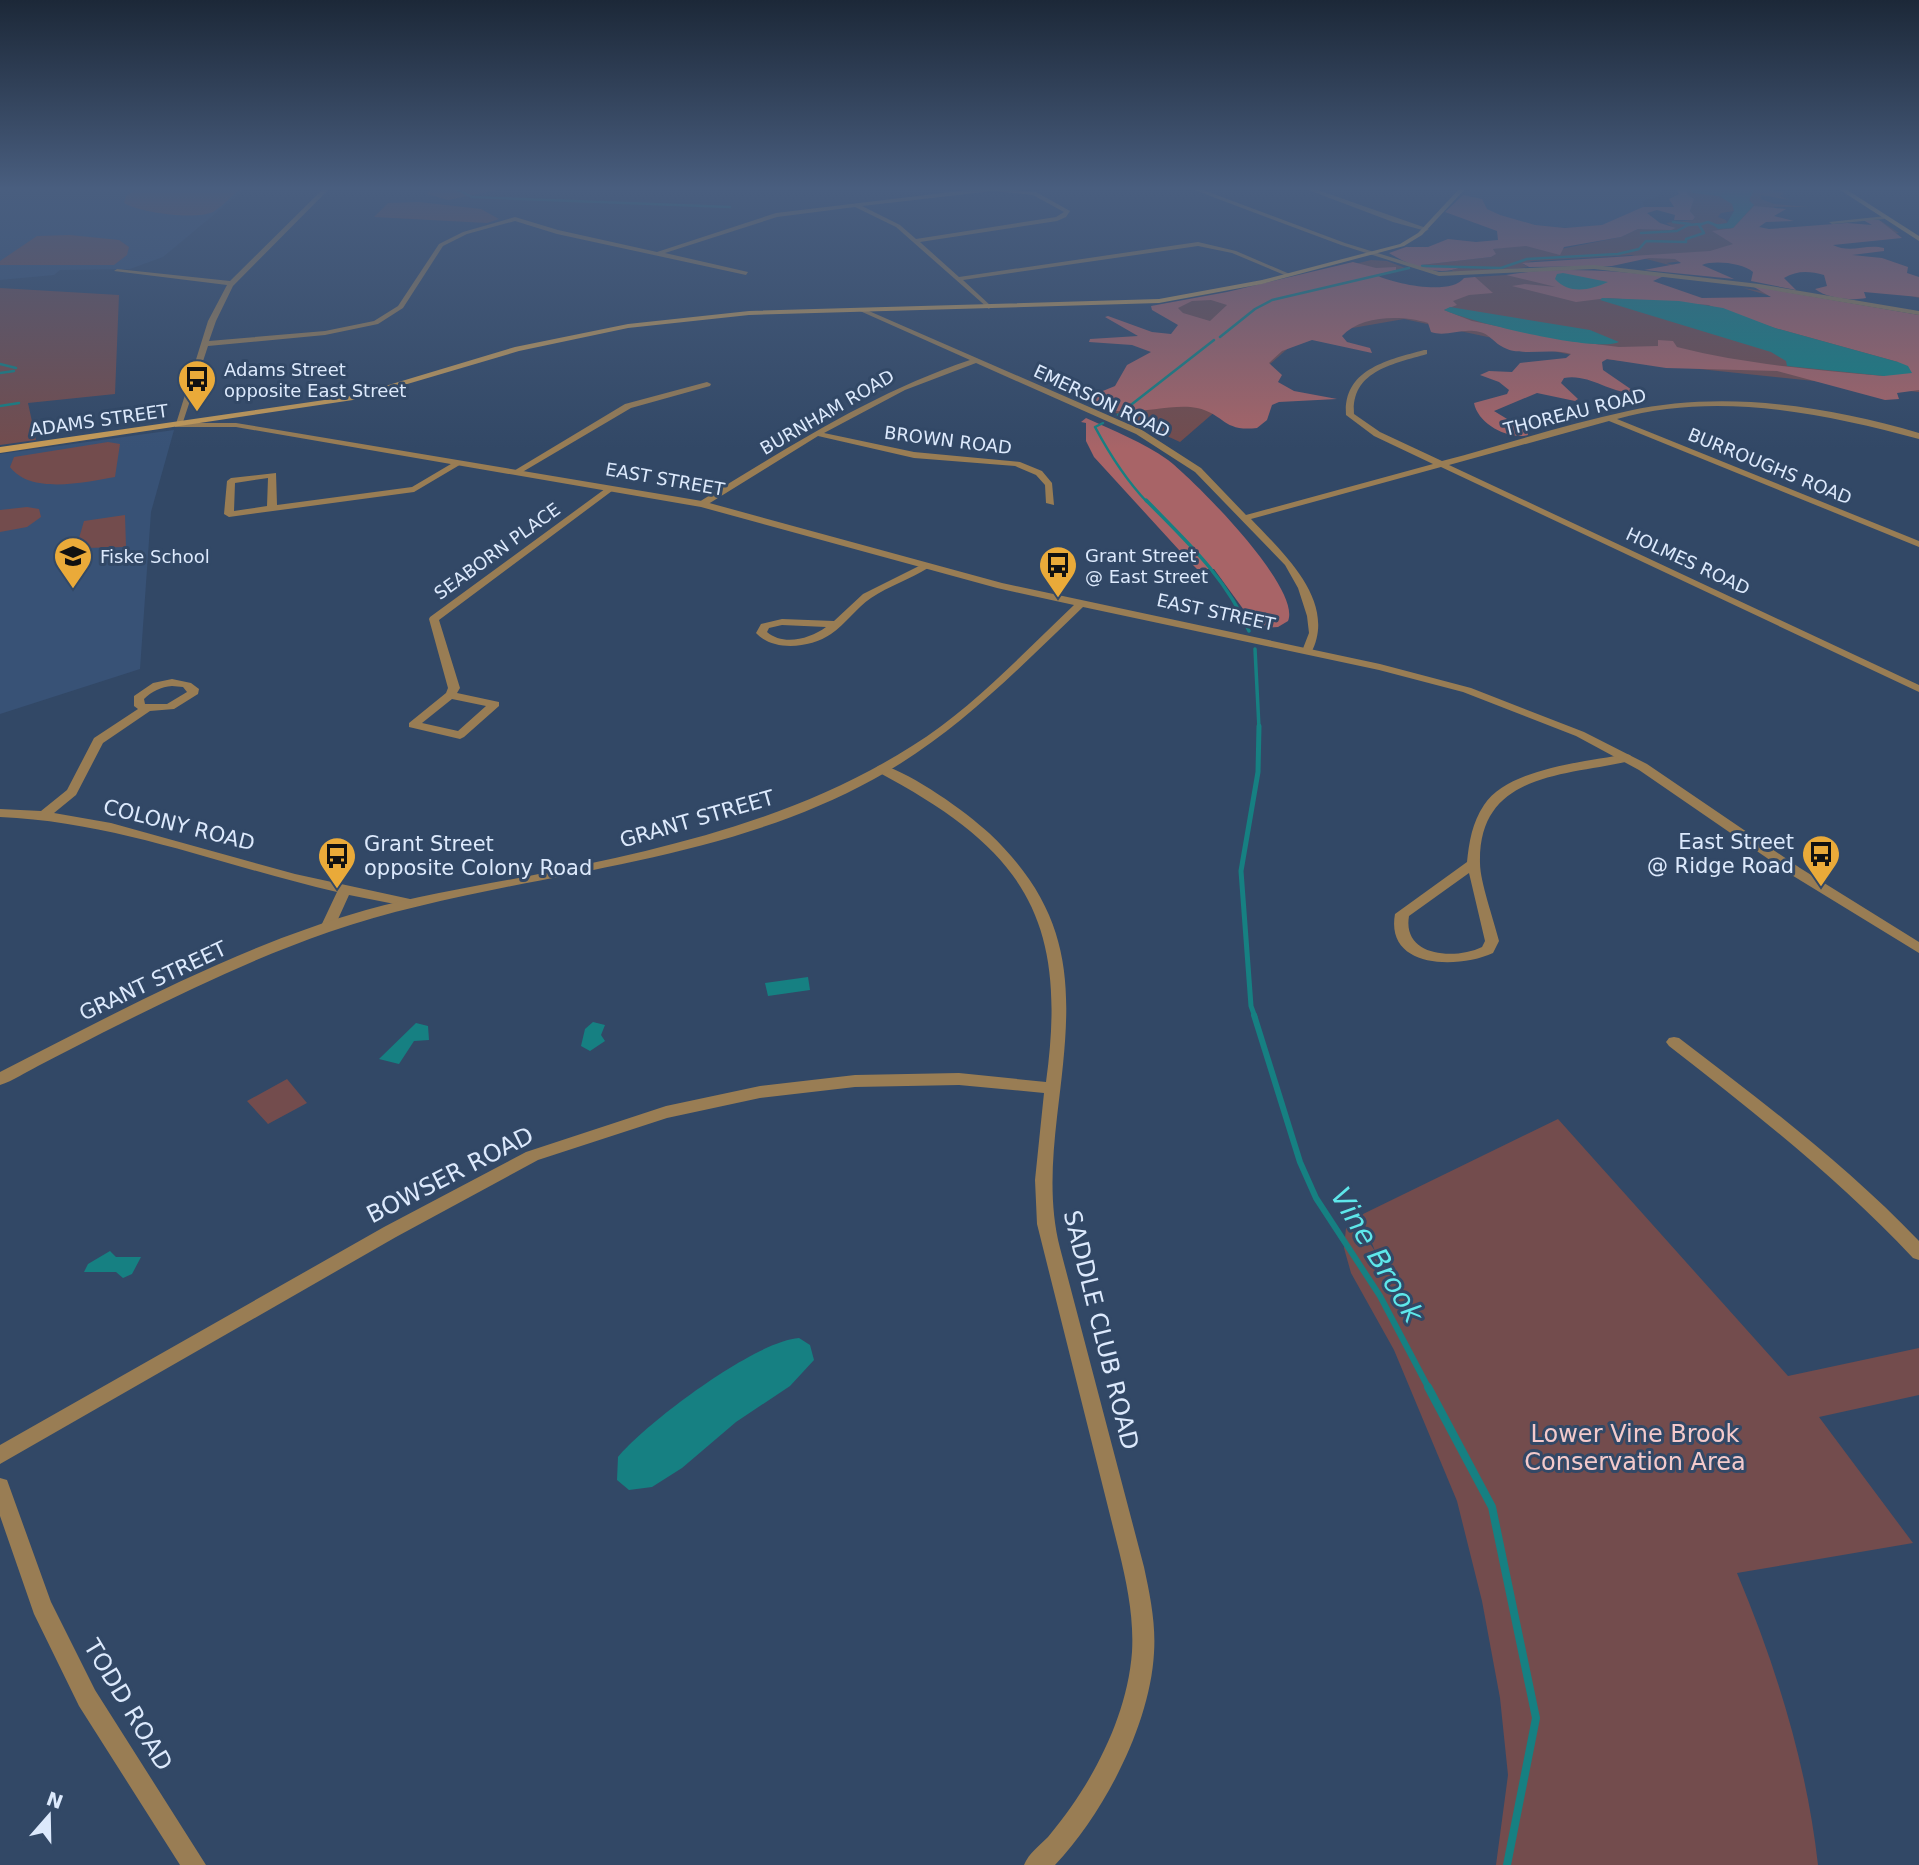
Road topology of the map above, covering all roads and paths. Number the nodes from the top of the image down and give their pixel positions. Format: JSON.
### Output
{"nodes":[{"id":1,"x":155,"y":275,"type":"edge"},
{"id":2,"x":239,"y":275,"type":"edge"},
{"id":3,"x":422,"y":275,"type":"edge"},
{"id":4,"x":954,"y":275,"type":"edge"},
{"id":5,"x":985,"y":275,"type":"edge"},
{"id":6,"x":1289,"y":275,"type":"edge"},
{"id":7,"x":1667,"y":275,"type":"edge"},
{"id":8,"x":958,"y":279,"type":"junction"},
{"id":9,"x":231,"y":283,"type":"junction"},
{"id":10,"x":989,"y":307,"type":"junction"},
{"id":11,"x":862,"y":310,"type":"junction"},
{"id":12,"x":1919,"y":313,"type":"edge"},
{"id":13,"x":204,"y":344,"type":"junction"},
{"id":14,"x":1424,"y":352,"type":"dead end"},
{"id":15,"x":975,"y":361,"type":"junction"},
{"id":16,"x":707,"y":383,"type":"dead end"},
{"id":17,"x":254,"y":414,"type":"junction"},
{"id":18,"x":1608,"y":418,"type":"junction"},
{"id":19,"x":178,"y":425,"type":"junction"},
{"id":20,"x":240,"y":425,"type":"junction"},
{"id":21,"x":819,"y":434,"type":"junction"},
{"id":22,"x":1919,"y":436,"type":"edge"},
{"id":23,"x":0,"y":450,"type":"edge"},
{"id":24,"x":459,"y":463,"type":"junction"},
{"id":25,"x":1442,"y":464,"type":"junction"},
{"id":26,"x":516,"y":472,"type":"junction"},
{"id":27,"x":612,"y":488,"type":"junction"},
{"id":28,"x":1051,"y":503,"type":"dead end"},
{"id":29,"x":702,"y":504,"type":"junction"},
{"id":30,"x":272,"y":508,"type":"junction"},
{"id":31,"x":1245,"y":518,"type":"junction"},
{"id":32,"x":1919,"y":544,"type":"edge"},
{"id":33,"x":925,"y":566,"type":"junction"},
{"id":34,"x":1080,"y":604,"type":"junction"},
{"id":35,"x":835,"y":624,"type":"junction"},
{"id":36,"x":1307,"y":651,"type":"junction"},
{"id":37,"x":1919,"y":689,"type":"edge"},
{"id":38,"x":450,"y":695,"type":"junction"},
{"id":39,"x":147,"y":708,"type":"dead end"},
{"id":40,"x":1626,"y":758,"type":"junction"},
{"id":41,"x":882,"y":769,"type":"junction"},
{"id":42,"x":0,"y":813,"type":"edge"},
{"id":43,"x":43,"y":816,"type":"junction"},
{"id":44,"x":1473,"y":864,"type":"junction"},
{"id":45,"x":345,"y":889,"type":"junction"},
{"id":46,"x":410,"y":903,"type":"junction"},
{"id":47,"x":327,"y":928,"type":"junction"},
{"id":48,"x":1919,"y":948,"type":"edge"},
{"id":49,"x":1674,"y":1042,"type":"dead end"},
{"id":50,"x":0,"y":1079,"type":"edge"},
{"id":51,"x":1052,"y":1088,"type":"junction"},
{"id":52,"x":1919,"y":1253,"type":"edge"},
{"id":53,"x":0,"y":1455,"type":"edge"},
{"id":54,"x":0,"y":1487,"type":"edge"},
{"id":55,"x":194,"y":1865,"type":"edge"},
{"id":56,"x":1036,"y":1865,"type":"edge"}],
"edges":[{"from":1,"to":9,"type":"street"},
{"from":2,"to":9,"type":"street"},
{"from":3,"to":13,"type":"street"},
{"from":4,"to":8,"type":"street"},
{"from":5,"to":8,"type":"street"},
{"from":6,"to":10,"type":"main road","name":"ADAMS STREET"},
{"from":7,"to":12,"type":"street"},
{"from":8,"to":10,"type":"street"},
{"from":9,"to":13,"type":"street"},
{"from":10,"to":11,"type":"main road","name":"ADAMS STREET"},
{"from":11,"to":15,"type":"street","name":"EMERSON ROAD"},
{"from":11,"to":17,"type":"main road","name":"ADAMS STREET"},
{"from":13,"to":19,"type":"street"},
{"from":14,"to":25,"type":"street","name":"HOLMES ROAD"},
{"from":15,"to":21,"type":"street","name":"BURNHAM ROAD"},
{"from":15,"to":31,"type":"street","name":"EMERSON ROAD"},
{"from":16,"to":26,"type":"street"},
{"from":17,"to":19,"type":"main road","name":"ADAMS STREET"},
{"from":17,"to":20,"type":"street"},
{"from":18,"to":22,"type":"street","name":"THOREAU ROAD"},
{"from":18,"to":25,"type":"street","name":"THOREAU ROAD"},
{"from":18,"to":32,"type":"street","name":"BURROUGHS ROAD"},
{"from":19,"to":20,"type":"street","name":"EAST STREET"},
{"from":19,"to":23,"type":"main road","name":"ADAMS STREET"},
{"from":20,"to":24,"type":"street","name":"EAST STREET"},
{"from":21,"to":28,"type":"street","name":"BROWN ROAD"},
{"from":21,"to":29,"type":"street","name":"BURNHAM ROAD"},
{"from":24,"to":26,"type":"street","name":"EAST STREET"},
{"from":24,"to":30,"type":"street"},
{"from":25,"to":31,"type":"street","name":"THOREAU ROAD"},
{"from":25,"to":37,"type":"street","name":"HOLMES ROAD"},
{"from":26,"to":27,"type":"street","name":"EAST STREET"},
{"from":27,"to":29,"type":"street","name":"EAST STREET"},
{"from":27,"to":38,"type":"street","name":"SEABORN PLACE"},
{"from":29,"to":33,"type":"street","name":"EAST STREET"},
{"from":30,"to":30,"type":"street"},
{"from":31,"to":36,"type":"street","name":"EMERSON ROAD"},
{"from":33,"to":34,"type":"street","name":"EAST STREET"},
{"from":33,"to":35,"type":"street"},
{"from":34,"to":36,"type":"street","name":"EAST STREET"},
{"from":34,"to":41,"type":"street","name":"GRANT STREET"},
{"from":35,"to":35,"type":"street"},
{"from":36,"to":40,"type":"street","name":"EAST STREET"},
{"from":38,"to":38,"type":"street"},
{"from":39,"to":43,"type":"street"},
{"from":40,"to":44,"type":"street"},
{"from":40,"to":48,"type":"street","name":"EAST STREET"},
{"from":41,"to":46,"type":"street","name":"GRANT STREET"},
{"from":41,"to":51,"type":"street","name":"SADDLE CLUB ROAD"},
{"from":42,"to":43,"type":"street","name":"COLONY ROAD"},
{"from":43,"to":45,"type":"street","name":"COLONY ROAD"},
{"from":44,"to":44,"type":"street"},
{"from":45,"to":46,"type":"street","name":"COLONY ROAD"},
{"from":45,"to":47,"type":"street"},
{"from":46,"to":47,"type":"street","name":"GRANT STREET"},
{"from":47,"to":50,"type":"street","name":"GRANT STREET"},
{"from":49,"to":52,"type":"street"},
{"from":51,"to":53,"type":"street","name":"BOWSER ROAD"},
{"from":51,"to":56,"type":"street","name":"SADDLE CLUB ROAD"},
{"from":54,"to":55,"type":"street","name":"TODD ROAD"}]}
